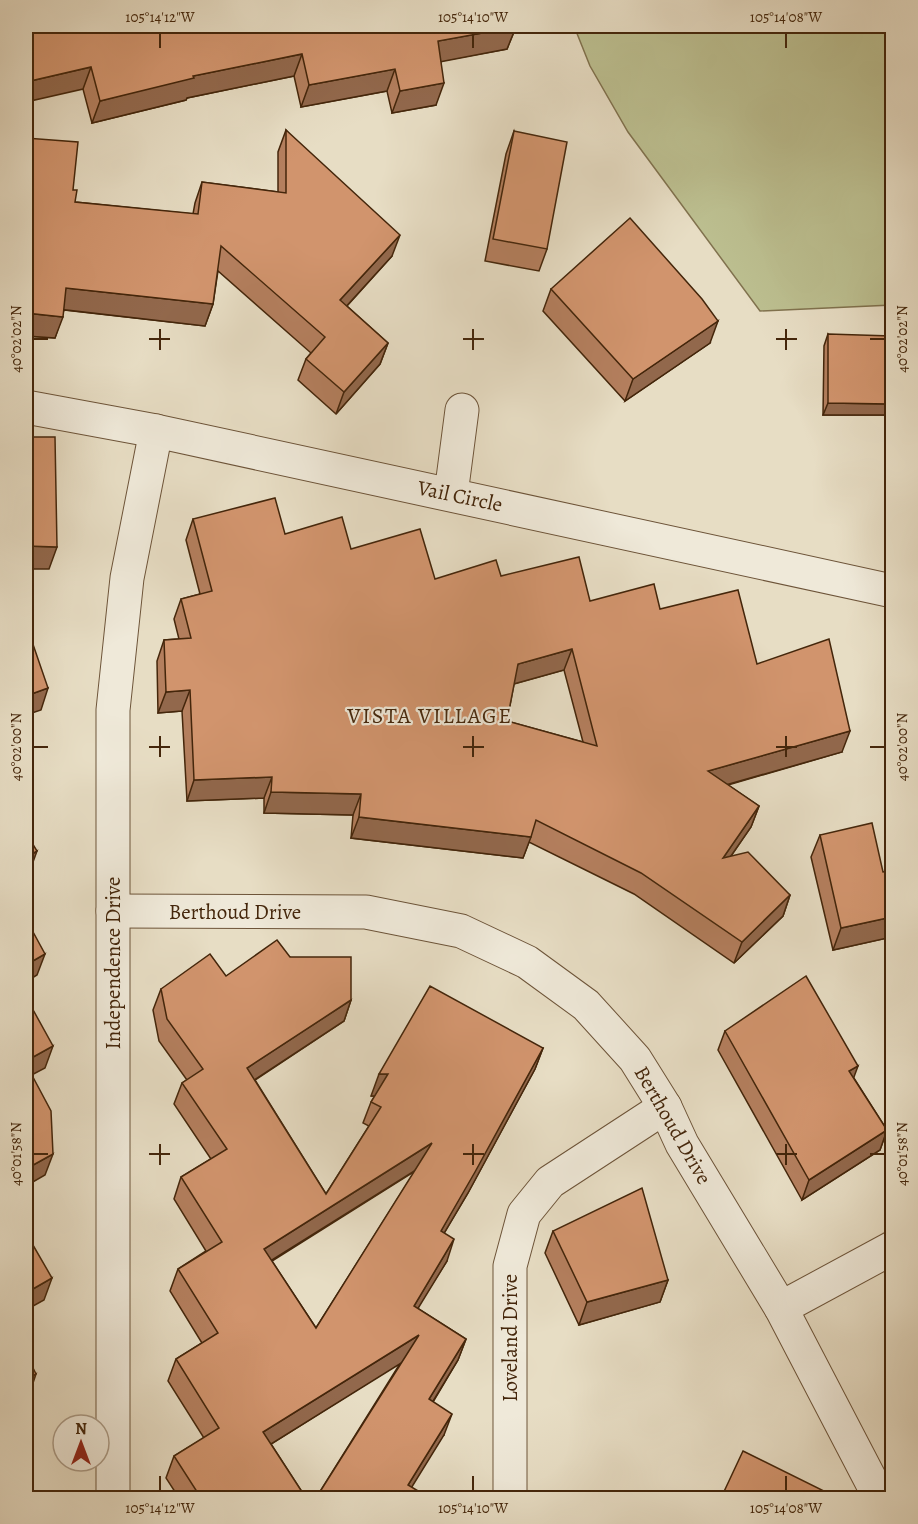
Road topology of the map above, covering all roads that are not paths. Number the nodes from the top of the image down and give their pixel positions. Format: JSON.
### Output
{"nodes":[{"id":1,"x":26,"y":407,"type":"edge"},
{"id":2,"x":462,"y":410,"type":"dead end"},
{"id":3,"x":156,"y":431,"type":"junction"},
{"id":4,"x":451,"y":494,"type":"junction"},
{"id":5,"x":892,"y":591,"type":"edge"},
{"id":6,"x":113,"y":911,"type":"junction"},
{"id":7,"x":665,"y":1107,"type":"junction"},
{"id":8,"x":892,"y":1248,"type":"edge"},
{"id":9,"x":781,"y":1308,"type":"junction"},
{"id":10,"x":113,"y":1498,"type":"edge"},
{"id":11,"x":510,"y":1498,"type":"edge"},
{"id":12,"x":880,"y":1498,"type":"edge"}],
"edges":[{"from":1,"to":3,"type":"street","name":"Vail Circle"},
{"from":2,"to":4,"type":"street"},
{"from":3,"to":4,"type":"street","name":"Vail Circle"},
{"from":3,"to":6,"type":"street","name":"Independence Drive"},
{"from":4,"to":5,"type":"street","name":"Vail Circle"},
{"from":6,"to":7,"type":"street","name":"Berthoud Drive"},
{"from":6,"to":10,"type":"street","name":"Independence Drive"},
{"from":7,"to":9,"type":"street","name":"Berthoud Drive"},
{"from":7,"to":11,"type":"street","name":"Loveland Drive"},
{"from":8,"to":9,"type":"street"},
{"from":9,"to":12,"type":"street","name":"Berthoud Drive"}]}
